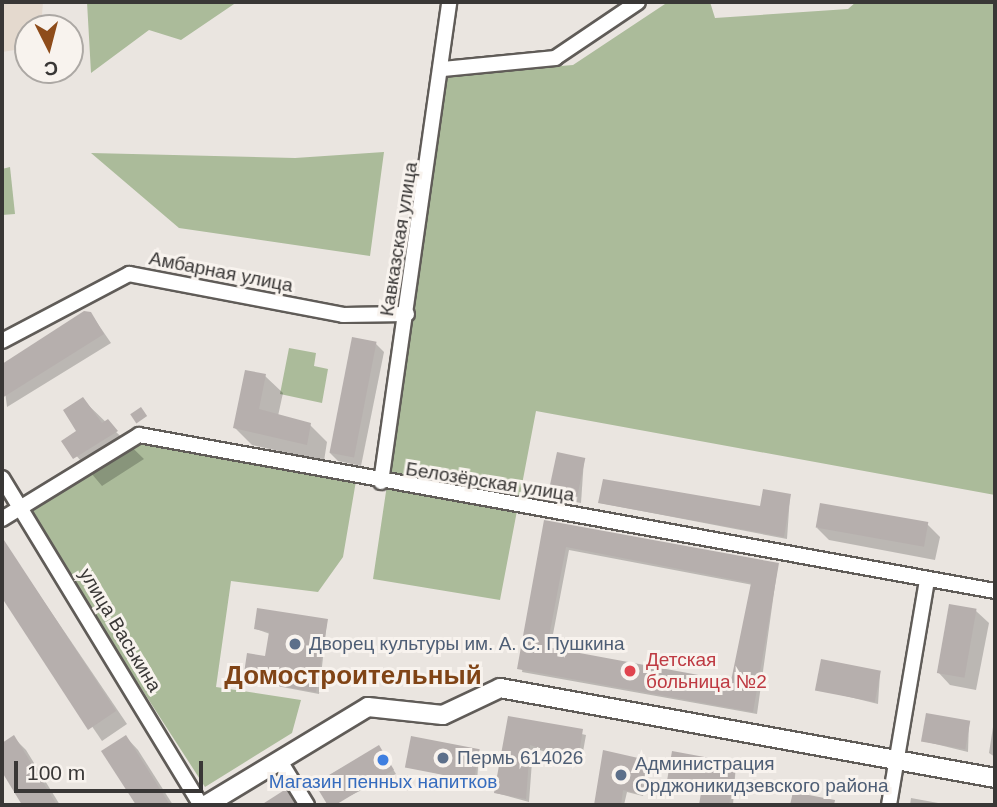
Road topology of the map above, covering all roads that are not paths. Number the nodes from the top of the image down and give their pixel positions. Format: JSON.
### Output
{"nodes":[{"id":1,"x":449,"y":2,"type":"edge"},
{"id":2,"x":638,"y":2,"type":"edge"},
{"id":3,"x":443,"y":69,"type":"junction"},
{"id":4,"x":407,"y":314,"type":"junction"},
{"id":5,"x":2,"y":341,"type":"edge"},
{"id":6,"x":2,"y":478,"type":"edge"},
{"id":7,"x":381,"y":482,"type":"junction"},
{"id":8,"x":20,"y":507,"type":"junction"},
{"id":9,"x":2,"y":519,"type":"edge"},
{"id":10,"x":927,"y":580,"type":"junction"},
{"id":11,"x":995,"y":591,"type":"edge"},
{"id":12,"x":897,"y":759,"type":"junction"},
{"id":13,"x":280,"y":761,"type":"junction"},
{"id":14,"x":995,"y":778,"type":"edge"},
{"id":15,"x":201,"y":805,"type":"edge"},
{"id":16,"x":206,"y":805,"type":"edge"},
{"id":17,"x":307,"y":805,"type":"edge"},
{"id":18,"x":889,"y":805,"type":"edge"}],
"edges":[{"from":1,"to":3,"type":"street","name":"Кавказская улица"},
{"from":2,"to":3,"type":"street"},
{"from":3,"to":4,"type":"street","name":"Кавказская улица"},
{"from":4,"to":5,"type":"street","name":"Амбарная улица"},
{"from":4,"to":7,"type":"street","name":"Кавказская улица"},
{"from":6,"to":8,"type":"street","name":"улица Васькина"},
{"from":7,"to":8,"type":"street","name":"Белозёрская улица"},
{"from":7,"to":10,"type":"street","name":"Белозёрская улица"},
{"from":8,"to":9,"type":"street","name":"Белозёрская улица"},
{"from":8,"to":15,"type":"street","name":"улица Васькина"},
{"from":10,"to":11,"type":"street","name":"Белозёрская улица"},
{"from":10,"to":12,"type":"street"},
{"from":12,"to":13,"type":"street"},
{"from":12,"to":14,"type":"street"},
{"from":12,"to":18,"type":"street"},
{"from":13,"to":16,"type":"street"},
{"from":13,"to":17,"type":"street"}]}
